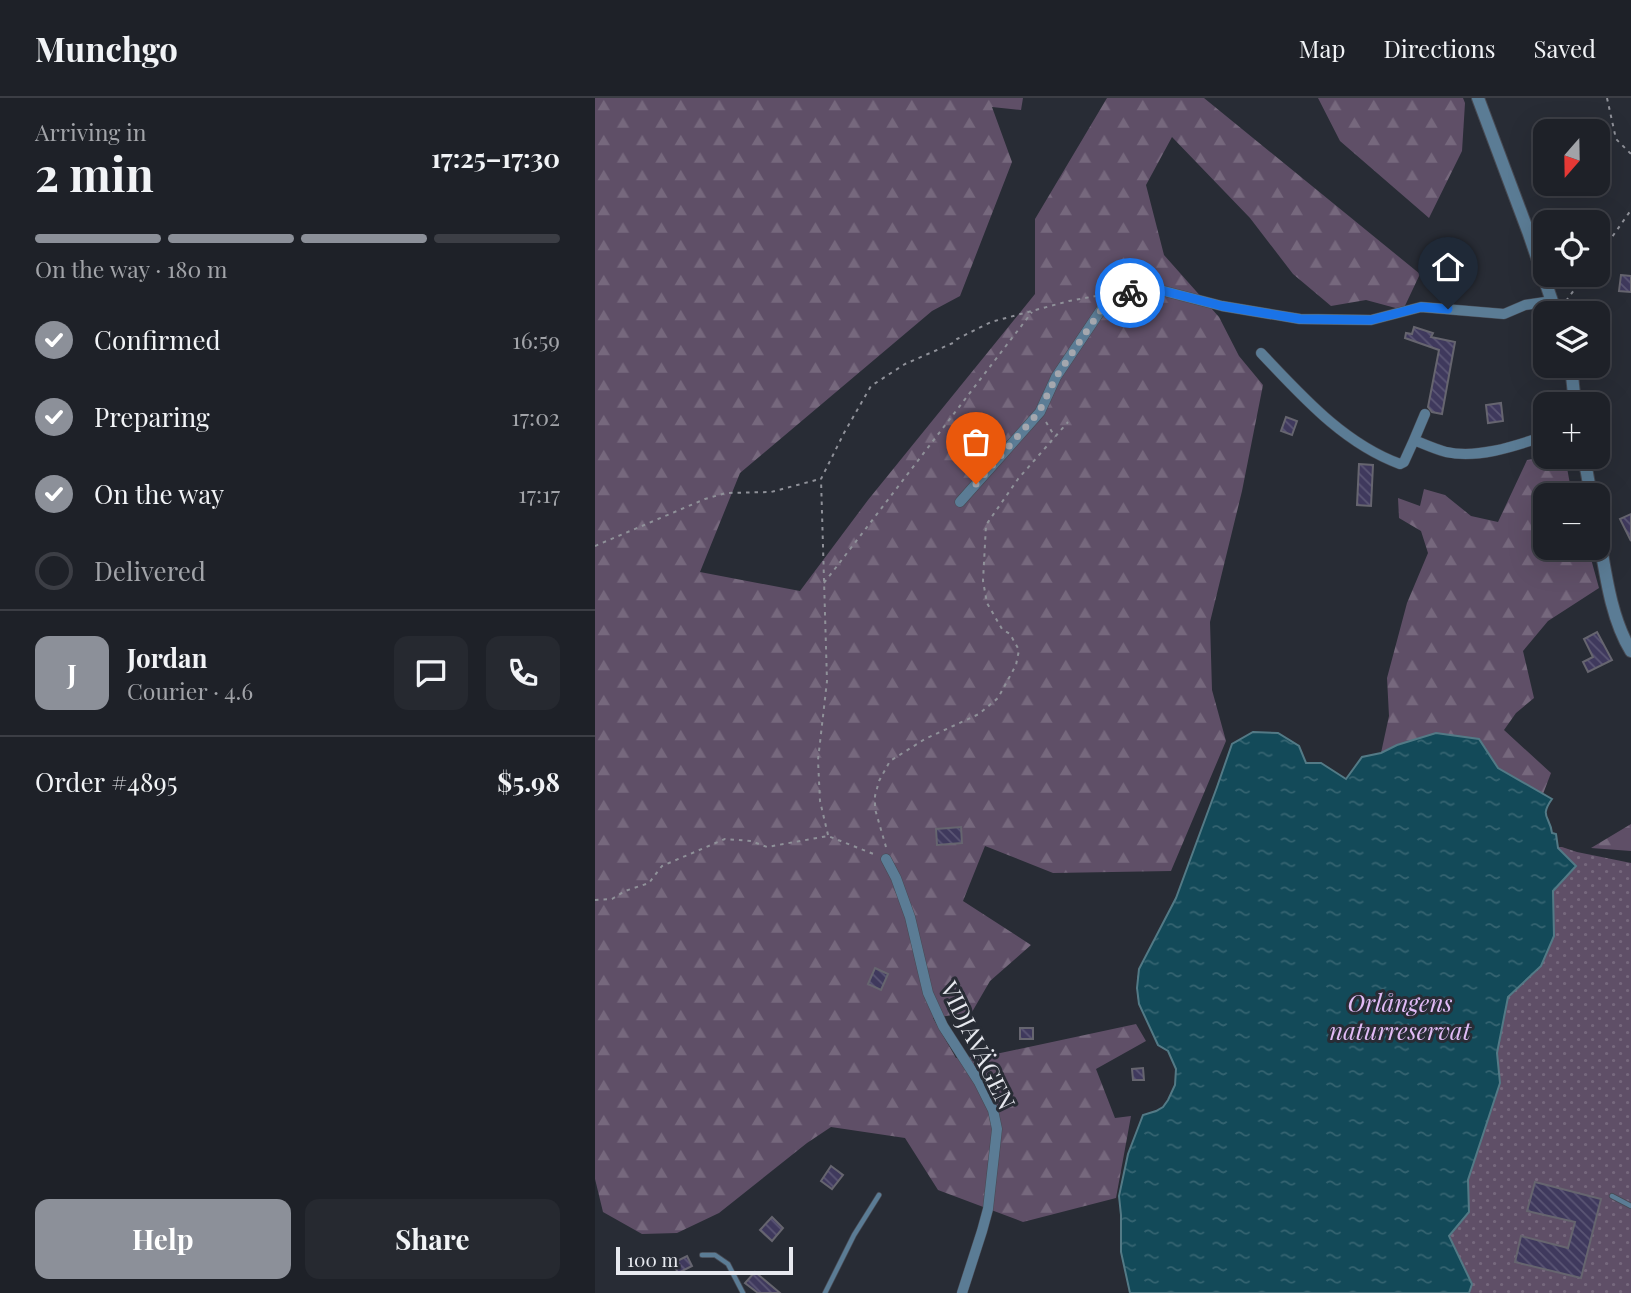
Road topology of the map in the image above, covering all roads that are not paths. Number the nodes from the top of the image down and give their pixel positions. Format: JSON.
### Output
{"nodes":[{"id":1,"x":1478,"y":98,"type":"edge"},
{"id":2,"x":1555,"y":301,"type":"edge"},
{"id":3,"x":1533,"y":305,"type":"edge"},
{"id":4,"x":1261,"y":353,"type":"dead end"},
{"id":5,"x":1425,"y":414,"type":"dead end"},
{"id":6,"x":1533,"y":439,"type":"edge"},
{"id":7,"x":1414,"y":440,"type":"junction"},
{"id":8,"x":960,"y":502,"type":"dead end"},
{"id":9,"x":1604,"y":560,"type":"edge"},
{"id":10,"x":1631,"y":652,"type":"edge"},
{"id":11,"x":885,"y":859,"type":"road end"},
{"id":12,"x":879,"y":1195,"type":"dead end"},
{"id":13,"x":1612,"y":1196,"type":"dead end"},
{"id":14,"x":1631,"y":1206,"type":"edge"},
{"id":15,"x":702,"y":1255,"type":"dead end"},
{"id":16,"x":743,"y":1293,"type":"edge"},
{"id":17,"x":825,"y":1293,"type":"edge"},
{"id":18,"x":962,"y":1293,"type":"edge"}],
"edges":[{"from":1,"to":2,"type":"street"},
{"from":3,"to":8,"type":"street"},
{"from":4,"to":7,"type":"street"},
{"from":5,"to":7,"type":"street"},
{"from":6,"to":7,"type":"street"},
{"from":9,"to":10,"type":"street"},
{"from":11,"to":18,"type":"street","name":"VIDJAVÄGEN"},
{"from":12,"to":17,"type":"lane"},
{"from":13,"to":14,"type":"lane"},
{"from":15,"to":16,"type":"lane"}]}
